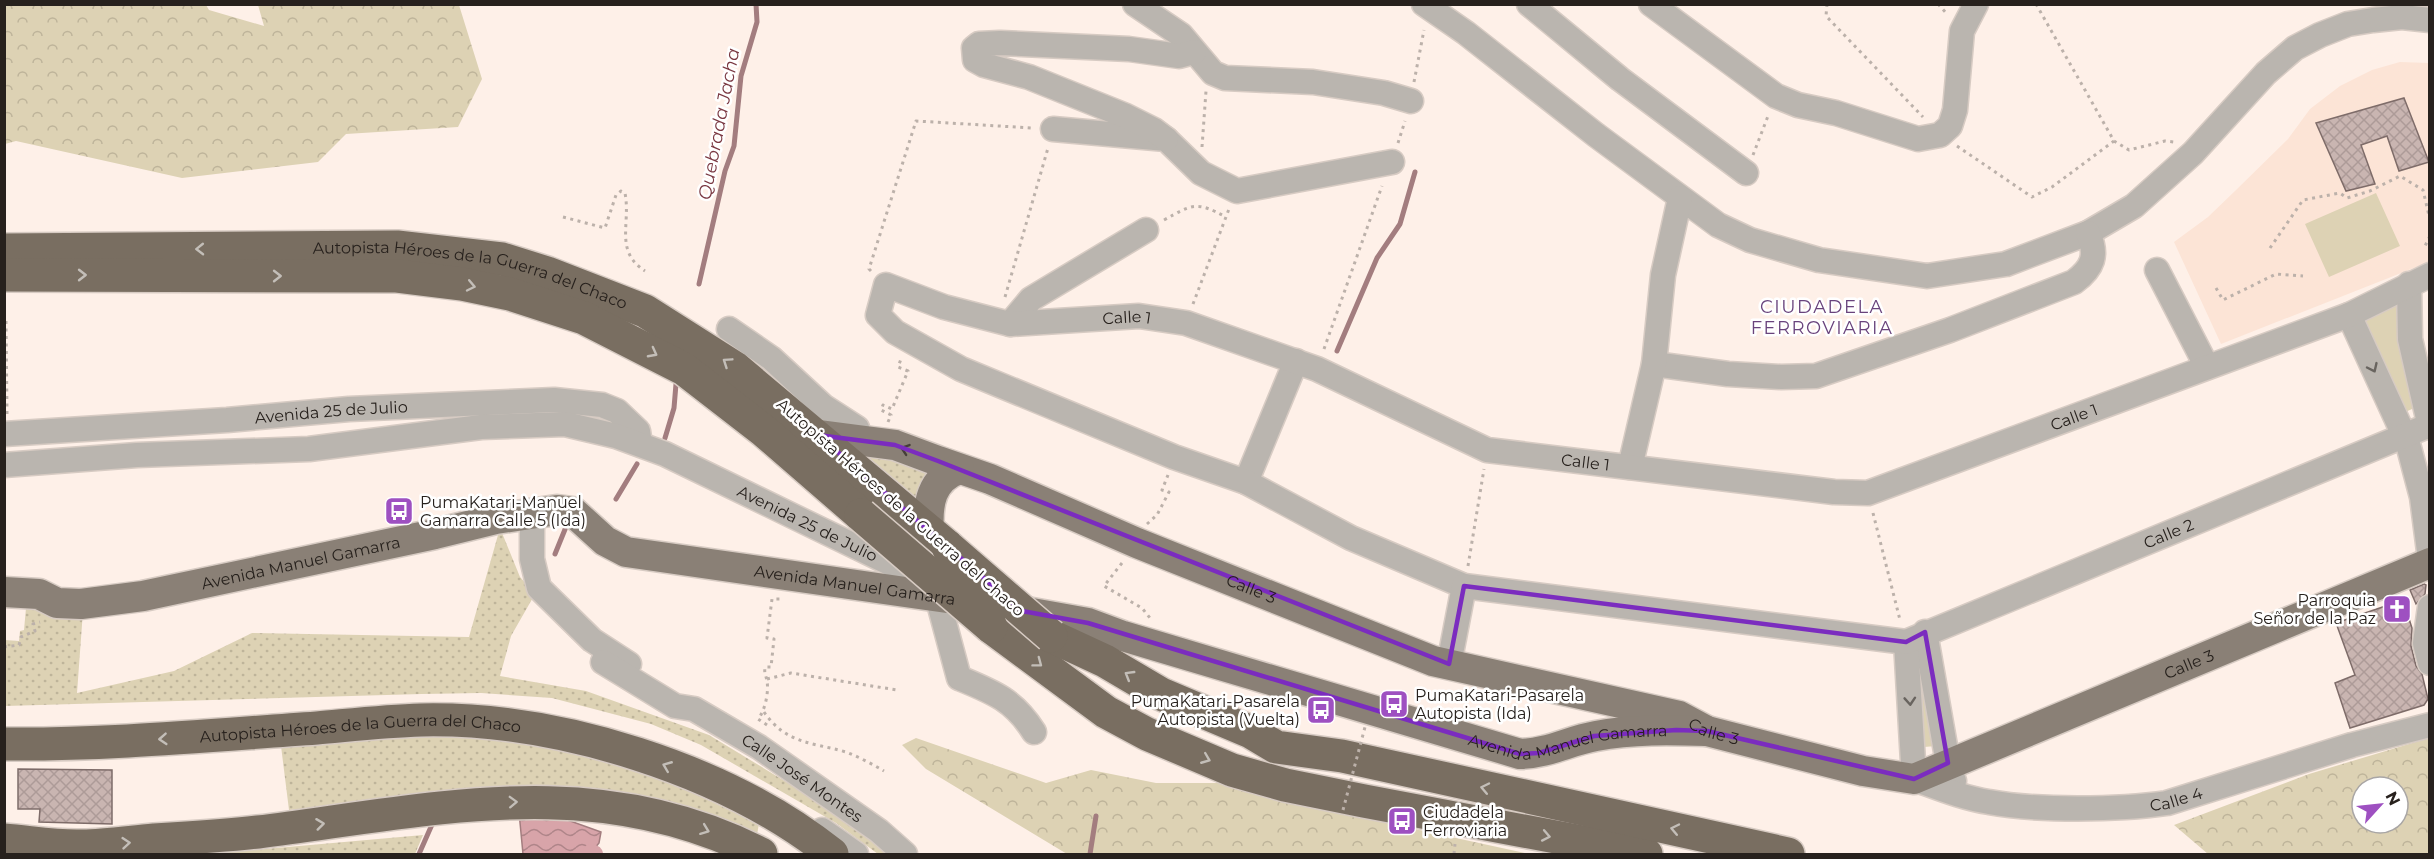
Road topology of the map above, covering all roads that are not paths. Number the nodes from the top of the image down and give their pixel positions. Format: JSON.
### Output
{"nodes":[{"id":1,"x":1135,"y":4,"type":"edge"},
{"id":2,"x":1529,"y":4,"type":"edge"},
{"id":3,"x":1651,"y":4,"type":"edge"},
{"id":4,"x":1976,"y":4,"type":"edge"},
{"id":5,"x":1426,"y":5,"type":"edge"},
{"id":6,"x":2430,"y":20,"type":"edge"},
{"id":7,"x":1194,"y":52,"type":"junction"},
{"id":8,"x":1411,"y":101,"type":"road end"},
{"id":9,"x":1053,"y":129,"type":"road end"},
{"id":10,"x":1166,"y":139,"type":"junction"},
{"id":11,"x":1392,"y":162,"type":"road end"},
{"id":12,"x":1746,"y":173,"type":"road end"},
{"id":13,"x":1680,"y":198,"type":"junction"},
{"id":14,"x":1146,"y":230,"type":"road end"},
{"id":15,"x":2088,"y":233,"type":"junction"},
{"id":16,"x":4,"y":250,"type":"edge"},
{"id":17,"x":2157,"y":270,"type":"dead end"},
{"id":18,"x":4,"y":275,"type":"edge"},
{"id":19,"x":2419,"y":280,"type":"edge"},
{"id":20,"x":2349,"y":315,"type":"junction"},
{"id":21,"x":1004,"y":321,"type":"junction"},
{"id":22,"x":729,"y":329,"type":"dead end"},
{"id":23,"x":1654,"y":364,"type":"junction"},
{"id":24,"x":1307,"y":365,"type":"junction"},
{"id":25,"x":2207,"y":368,"type":"junction"},
{"id":26,"x":2429,"y":426,"type":"edge"},
{"id":27,"x":6,"y":434,"type":"edge"},
{"id":28,"x":818,"y":435,"type":"junction"},
{"id":29,"x":2404,"y":436,"type":"junction"},
{"id":30,"x":867,"y":442,"type":"junction"},
{"id":31,"x":640,"y":444,"type":"junction"},
{"id":32,"x":4,"y":465,"type":"edge"},
{"id":33,"x":1630,"y":467,"type":"junction"},
{"id":34,"x":959,"y":469,"type":"junction"},
{"id":35,"x":1246,"y":482,"type":"junction"},
{"id":36,"x":532,"y":514,"type":"junction"},
{"id":37,"x":938,"y":539,"type":"junction"},
{"id":38,"x":2430,"y":561,"type":"edge"},
{"id":39,"x":1464,"y":586,"type":"junction"},
{"id":40,"x":4,"y":592,"type":"edge"},
{"id":41,"x":937,"y":596,"type":"junction"},
{"id":42,"x":2430,"y":607,"type":"edge"},
{"id":43,"x":1915,"y":637,"type":"junction"},
{"id":44,"x":603,"y":662,"type":"dead end"},
{"id":45,"x":2430,"y":663,"type":"edge"},
{"id":46,"x":1449,"y":664,"type":"junction"},
{"id":47,"x":694,"y":709,"type":"junction"},
{"id":48,"x":2430,"y":725,"type":"edge"},
{"id":49,"x":1707,"y":731,"type":"junction"},
{"id":50,"x":1034,"y":732,"type":"dead end"},
{"id":51,"x":4,"y":744,"type":"edge"},
{"id":52,"x":1948,"y":763,"type":"junction"},
{"id":53,"x":1914,"y":779,"type":"junction"},
{"id":54,"x":1958,"y":795,"type":"junction"},
{"id":55,"x":740,"y":798,"type":"junction"},
{"id":56,"x":4,"y":840,"type":"edge"},
{"id":57,"x":761,"y":855,"type":"edge"},
{"id":58,"x":832,"y":855,"type":"edge"},
{"id":59,"x":856,"y":855,"type":"edge"},
{"id":60,"x":905,"y":855,"type":"edge"},
{"id":61,"x":1646,"y":855,"type":"edge"},
{"id":62,"x":1788,"y":855,"type":"edge"}],
"edges":[{"from":1,"to":7,"type":"street"},
{"from":2,"to":12,"type":"street"},
{"from":3,"to":4,"type":"street"},
{"from":5,"to":13,"type":"street"},
{"from":6,"to":15,"type":"street"},
{"from":7,"to":8,"type":"street"},
{"from":7,"to":10,"type":"street"},
{"from":9,"to":10,"type":"street"},
{"from":10,"to":11,"type":"street"},
{"from":13,"to":15,"type":"street"},
{"from":13,"to":23,"type":"street"},
{"from":14,"to":21,"type":"street"},
{"from":15,"to":23,"type":"street"},
{"from":28,"to":16,"type":"highway","name":"Autopista Héroes de la Guerra del Chaco","one_way":true},
{"from":17,"to":25,"type":"street"},
{"from":18,"to":61,"type":"highway","name":"Autopista Héroes de la Guerra del Chaco","one_way":true,"bridge":true},
{"from":19,"to":20,"type":"street","name":"Calle 1"},
{"from":19,"to":26,"type":"street"},
{"from":20,"to":25,"type":"street","name":"Calle 1"},
{"from":20,"to":29,"type":"street","one_way":true},
{"from":21,"to":24,"type":"street","name":"Calle 1"},
{"from":21,"to":35,"type":"street","name":"Calle 1"},
{"from":22,"to":30,"type":"street"},
{"from":23,"to":33,"type":"street"},
{"from":24,"to":33,"type":"street","name":"Calle 1"},
{"from":24,"to":35,"type":"street"},
{"from":25,"to":33,"type":"street","name":"Calle 1"},
{"from":26,"to":29,"type":"street","name":"Calle 2"},
{"from":27,"to":31,"type":"street","name":"Avenida 25 de Julio"},
{"from":28,"to":30,"type":"main road","name":"Calle 3"},
{"from":28,"to":37,"type":"highway","name":"Autopista Héroes de la Guerra del Chaco"},
{"from":29,"to":38,"type":"street"},
{"from":29,"to":43,"type":"street","name":"Calle 2"},
{"from":34,"to":30,"type":"main road","name":"Calle 3","one_way":true},
{"from":31,"to":32,"type":"street","name":"Avenida 25 de Julio"},
{"from":31,"to":41,"type":"street","name":"Avenida 25 de Julio"},
{"from":34,"to":37,"type":"main road"},
{"from":34,"to":46,"type":"main road","name":"Calle 3"},
{"from":35,"to":39,"type":"street"},
{"from":36,"to":40,"type":"main road","name":"Avenida Manuel Gamarra"},
{"from":36,"to":41,"type":"main road","name":"Avenida Manuel Gamarra"},
{"from":36,"to":47,"type":"street","name":"Calle José Montes"},
{"from":62,"to":37,"type":"highway","name":"Autopista Héroes de la Guerra del Chaco","one_way":true,"bridge":true},
{"from":38,"to":52,"type":"main road","name":"Calle 3"},
{"from":39,"to":43,"type":"street"},
{"from":39,"to":46,"type":"street"},
{"from":41,"to":49,"type":"main road","name":"Avenida Manuel Gamarra"},
{"from":41,"to":50,"type":"street"},
{"from":42,"to":45,"type":"street"},
{"from":43,"to":52,"type":"street"},
{"from":43,"to":53,"type":"street","one_way":true},
{"from":44,"to":47,"type":"street","name":"Calle José Montes"},
{"from":46,"to":49,"type":"main road","name":"Calle 3"},
{"from":47,"to":60,"type":"street","name":"Calle José Montes"},
{"from":48,"to":54,"type":"street","name":"Calle 4"},
{"from":49,"to":53,"type":"main road","name":"Calle 3"},
{"from":55,"to":51,"type":"highway","name":"Autopista Héroes de la Guerra del Chaco","one_way":true},
{"from":52,"to":53,"type":"main road","name":"Calle 3"},
{"from":52,"to":54,"type":"street"},
{"from":53,"to":54,"type":"street","name":"Calle 4"},
{"from":55,"to":58,"type":"highway","name":"Autopista Héroes de la Guerra del Chaco"},
{"from":55,"to":59,"type":"street"},
{"from":56,"to":57,"type":"highway","one_way":true}]}
